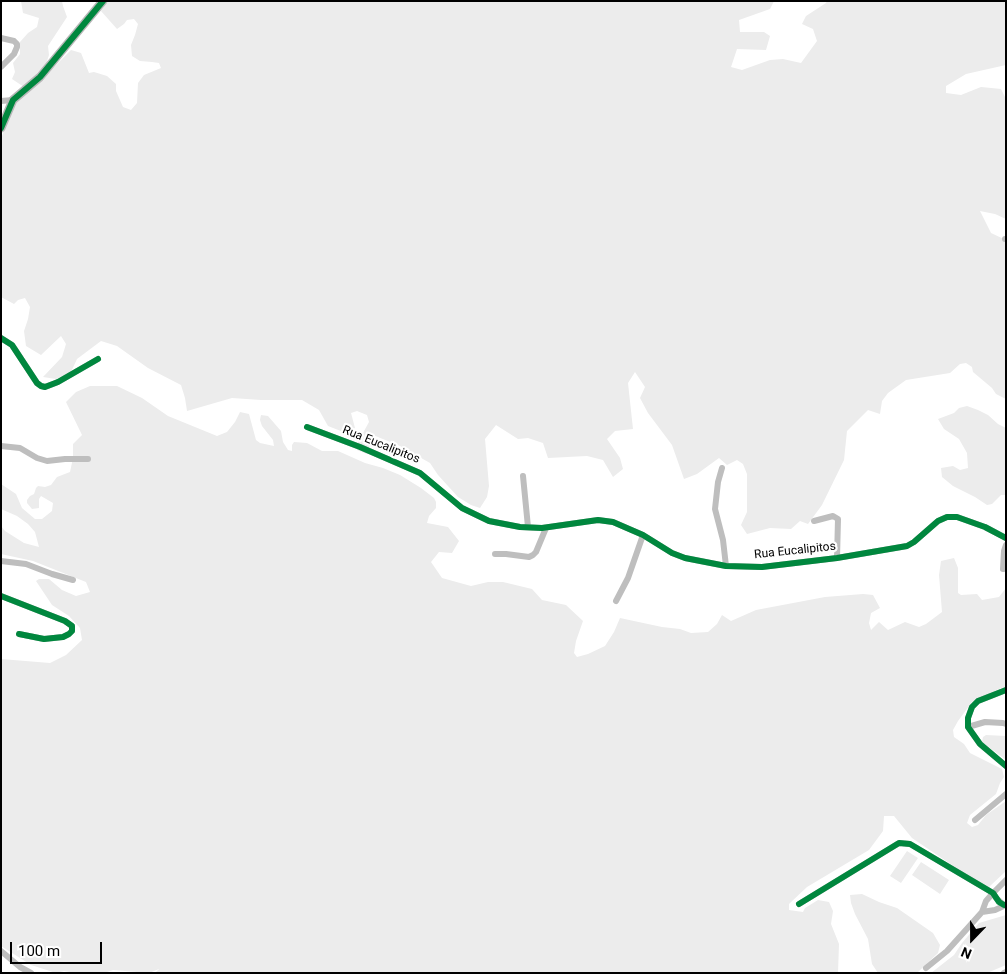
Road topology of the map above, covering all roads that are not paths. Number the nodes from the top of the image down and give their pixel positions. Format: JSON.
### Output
{"nodes":[{"id":1,"x":102,"y":1,"type":"edge"},
{"id":2,"x":1,"y":38,"type":"edge"},
{"id":3,"x":1,"y":67,"type":"edge"},
{"id":4,"x":13,"y":100,"type":"junction"},
{"id":5,"x":1,"y":101,"type":"edge"},
{"id":6,"x":1,"y":128,"type":"edge"},
{"id":7,"x":1,"y":338,"type":"edge"},
{"id":8,"x":98,"y":359,"type":"dead end"},
{"id":9,"x":308,"y":428,"type":"dead end"},
{"id":10,"x":1,"y":446,"type":"edge"},
{"id":11,"x":88,"y":459,"type":"dead end"},
{"id":12,"x":722,"y":468,"type":"dead end"},
{"id":13,"x":523,"y":476,"type":"dead end"},
{"id":14,"x":814,"y":521,"type":"dead end"},
{"id":15,"x":528,"y":527,"type":"junction"},
{"id":16,"x":546,"y":528,"type":"junction"},
{"id":17,"x":643,"y":535,"type":"junction"},
{"id":18,"x":1006,"y":538,"type":"edge"},
{"id":19,"x":1006,"y":545,"type":"edge"},
{"id":20,"x":495,"y":554,"type":"dead end"},
{"id":21,"x":837,"y":558,"type":"junction"},
{"id":22,"x":1,"y":561,"type":"edge"},
{"id":23,"x":726,"y":566,"type":"junction"},
{"id":24,"x":1003,"y":569,"type":"dead end"},
{"id":25,"x":73,"y":580,"type":"dead end"},
{"id":26,"x":1,"y":596,"type":"edge"},
{"id":27,"x":616,"y":601,"type":"dead end"},
{"id":28,"x":19,"y":634,"type":"dead end"},
{"id":29,"x":1006,"y":690,"type":"edge"},
{"id":30,"x":1006,"y":724,"type":"edge"},
{"id":31,"x":968,"y":727,"type":"junction"},
{"id":32,"x":1006,"y":766,"type":"edge"},
{"id":33,"x":1006,"y":794,"type":"edge"},
{"id":34,"x":975,"y":820,"type":"dead end"},
{"id":35,"x":1006,"y":880,"type":"edge"},
{"id":36,"x":993,"y":893,"type":"junction"},
{"id":37,"x":799,"y":904,"type":"dead end"},
{"id":38,"x":1005,"y":905,"type":"edge"},
{"id":39,"x":982,"y":912,"type":"junction"},
{"id":40,"x":1,"y":951,"type":"edge"},
{"id":41,"x":926,"y":968,"type":"dead end"},
{"id":42,"x":31,"y":973,"type":"edge"}],
"edges":[{"from":1,"to":4,"type":"street"},
{"from":2,"to":3,"type":"street"},
{"from":4,"to":5,"type":"street"},
{"from":4,"to":6,"type":"street"},
{"from":7,"to":8,"type":"street"},
{"from":9,"to":15,"type":"street","name":"Rua Eucalipitos"},
{"from":10,"to":11,"type":"street"},
{"from":12,"to":23,"type":"street"},
{"from":13,"to":15,"type":"street"},
{"from":14,"to":21,"type":"street"},
{"from":15,"to":16,"type":"street","name":"Rua Eucalipitos"},
{"from":16,"to":17,"type":"street","name":"Rua Eucalipitos"},
{"from":16,"to":20,"type":"street"},
{"from":17,"to":23,"type":"street","name":"Rua Eucalipitos"},
{"from":17,"to":27,"type":"street"},
{"from":18,"to":21,"type":"street","name":"Rua Eucalipitos"},
{"from":19,"to":24,"type":"street"},
{"from":21,"to":23,"type":"street","name":"Rua Eucalipitos"},
{"from":22,"to":25,"type":"street"},
{"from":26,"to":28,"type":"street"},
{"from":29,"to":31,"type":"street"},
{"from":30,"to":31,"type":"street"},
{"from":31,"to":32,"type":"street"},
{"from":33,"to":34,"type":"street"},
{"from":35,"to":36,"type":"street"},
{"from":36,"to":37,"type":"street"},
{"from":36,"to":38,"type":"street"},
{"from":36,"to":39,"type":"street"},
{"from":38,"to":39,"type":"street"},
{"from":39,"to":41,"type":"street"},
{"from":40,"to":42,"type":"street"}]}
